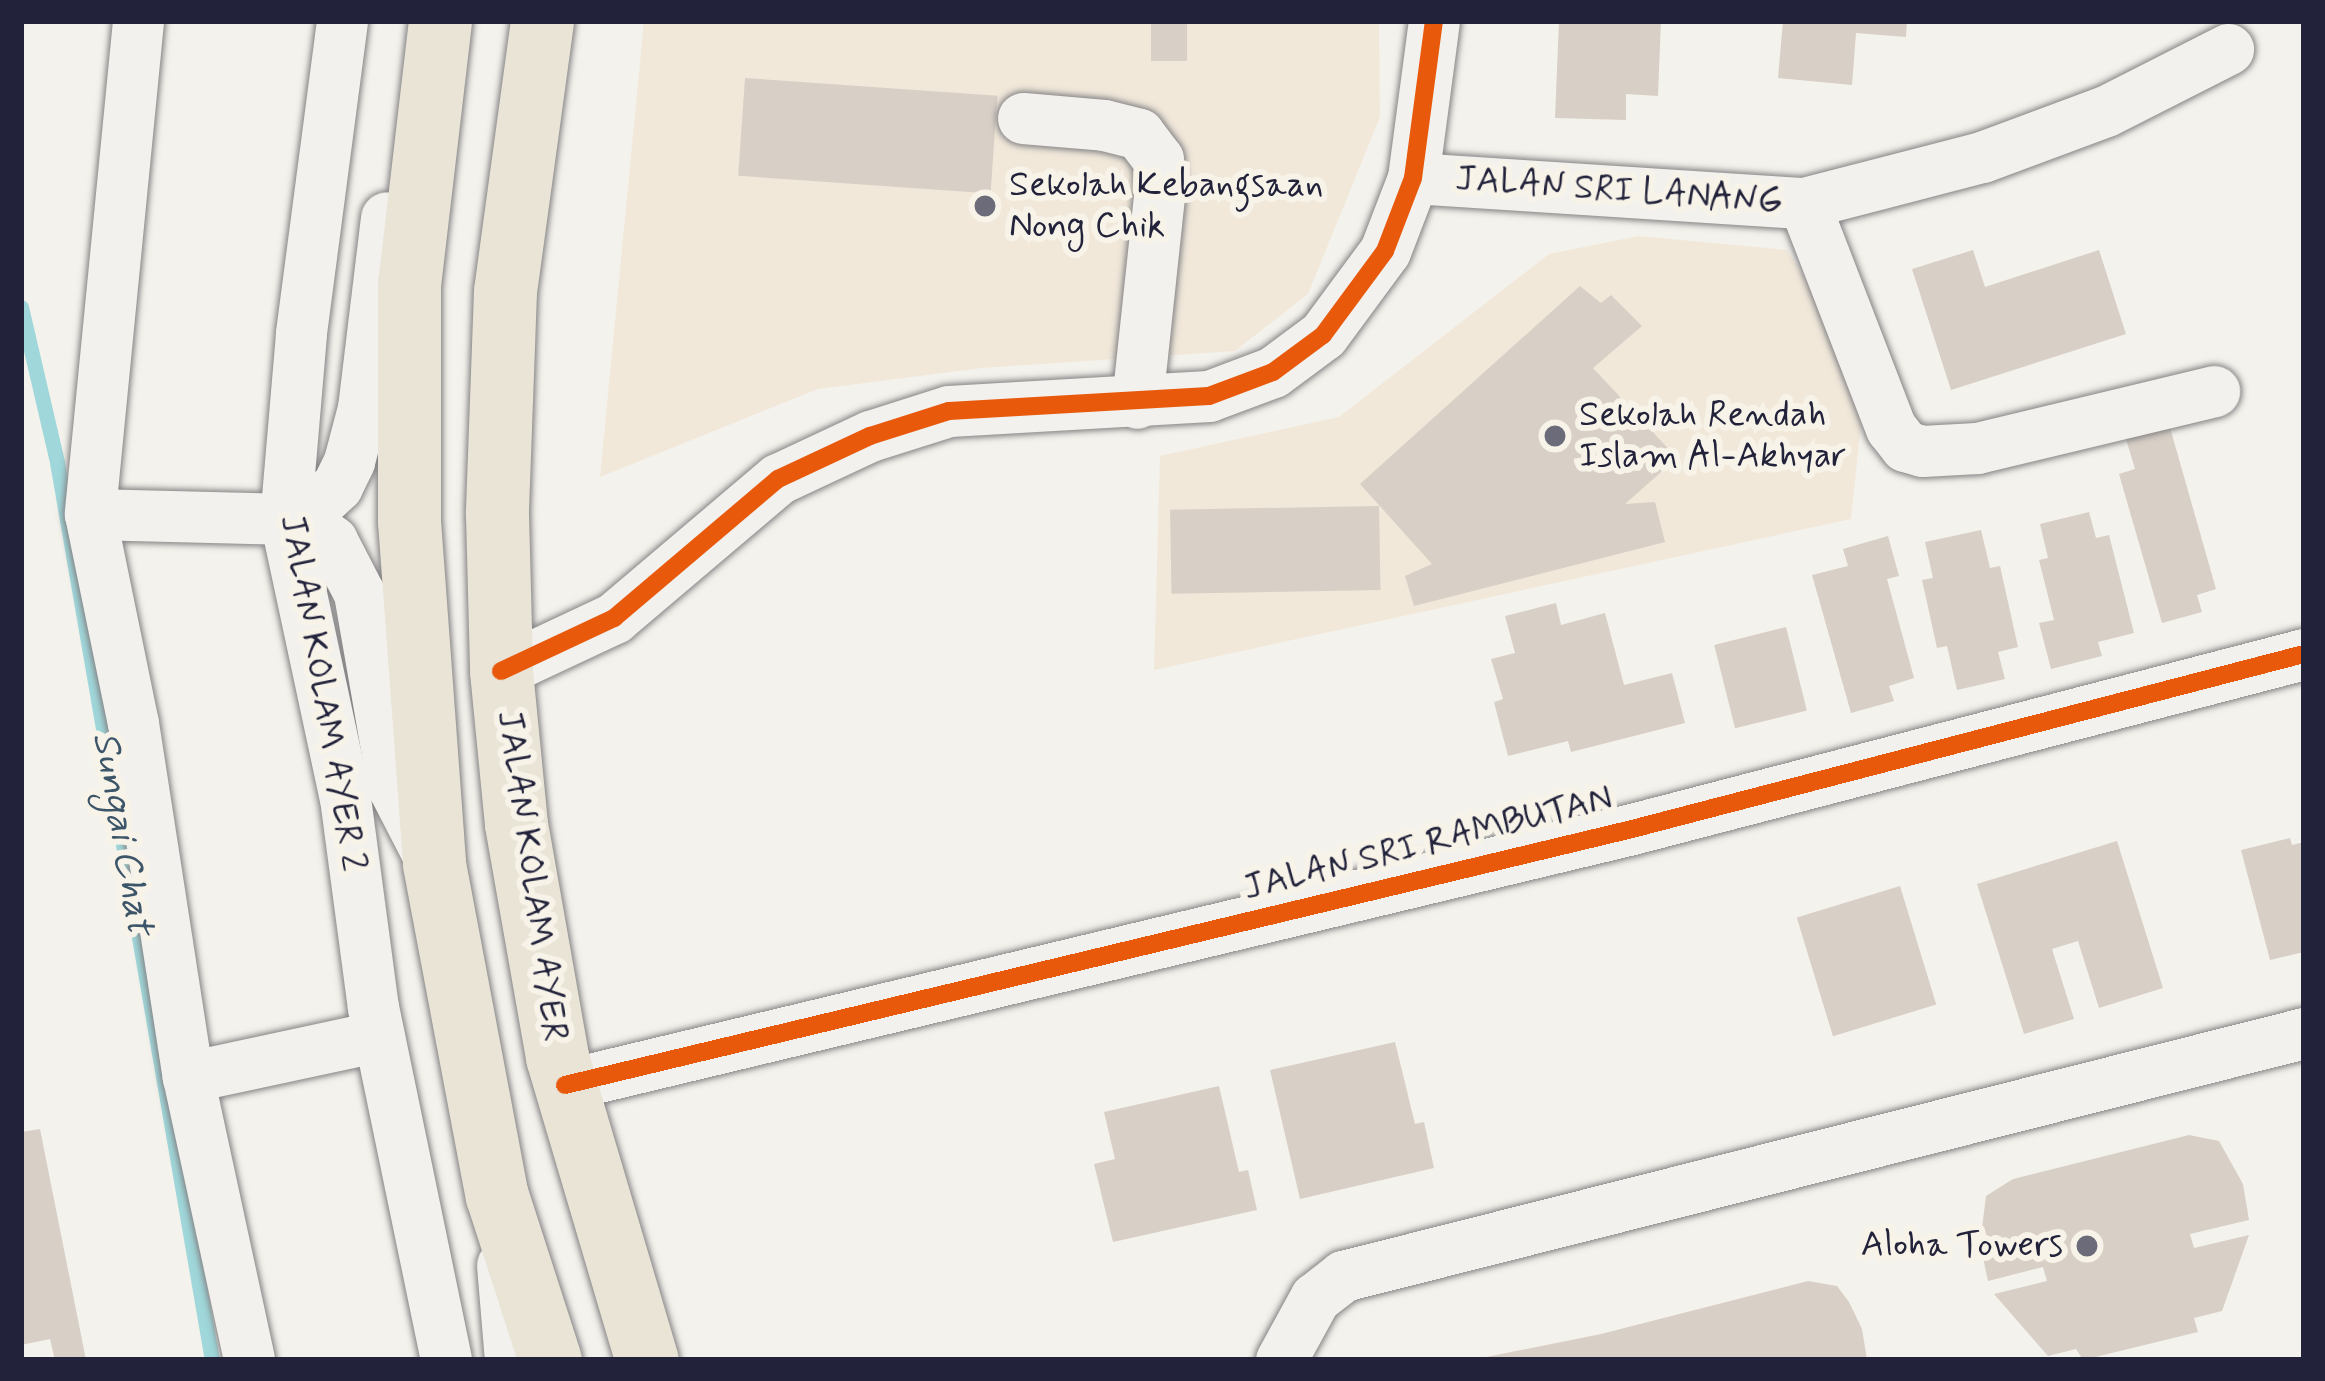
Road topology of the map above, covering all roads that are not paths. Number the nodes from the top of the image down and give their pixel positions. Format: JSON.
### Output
{"nodes":[{"id":1,"x":138,"y":21,"type":"edge"},
{"id":2,"x":342,"y":21,"type":"edge"},
{"id":3,"x":542,"y":21,"type":"edge"},
{"id":4,"x":1434,"y":21,"type":"edge"},
{"id":5,"x":438,"y":34,"type":"edge"},
{"id":6,"x":2228,"y":49,"type":"dead end"},
{"id":7,"x":1023,"y":118,"type":"dead end"},
{"id":8,"x":1412,"y":178,"type":"junction"},
{"id":9,"x":1804,"y":203,"type":"junction"},
{"id":10,"x":2214,"y":391,"type":"dead end"},
{"id":11,"x":1137,"y":403,"type":"junction"},
{"id":12,"x":90,"y":514,"type":"junction"},
{"id":13,"x":293,"y":519,"type":"junction"},
{"id":14,"x":2304,"y":654,"type":"edge"},
{"id":15,"x":501,"y":671,"type":"junction"},
{"id":16,"x":434,"y":865,"type":"junction"},
{"id":17,"x":2304,"y":1033,"type":"edge"},
{"id":18,"x":379,"y":1036,"type":"junction"},
{"id":19,"x":188,"y":1077,"type":"junction"},
{"id":20,"x":565,"y":1085,"type":"junction"},
{"id":21,"x":496,"y":1196,"type":"junction"},
{"id":22,"x":249,"y":1360,"type":"edge"},
{"id":23,"x":446,"y":1360,"type":"edge"},
{"id":24,"x":510,"y":1360,"type":"edge"},
{"id":25,"x":550,"y":1360,"type":"edge"},
{"id":26,"x":647,"y":1360,"type":"edge"},
{"id":27,"x":1281,"y":1360,"type":"edge"}],
"edges":[{"from":1,"to":12,"type":"street"},
{"from":2,"to":13,"type":"street","name":"JALAN KOLAM AYER 2"},
{"from":3,"to":15,"type":"main road","name":"JALAN KOLAM AYER"},
{"from":4,"to":8,"type":"street"},
{"from":5,"to":13,"type":"street"},
{"from":5,"to":16,"type":"main road"},
{"from":6,"to":9,"type":"street","name":"JALAN SRI LANANG"},
{"from":7,"to":11,"type":"street"},
{"from":8,"to":9,"type":"street","name":"JALAN SRI LANANG"},
{"from":8,"to":11,"type":"street"},
{"from":9,"to":10,"type":"street"},
{"from":11,"to":15,"type":"street"},
{"from":12,"to":13,"type":"street"},
{"from":12,"to":19,"type":"street"},
{"from":13,"to":16,"type":"street"},
{"from":13,"to":18,"type":"street","name":"JALAN KOLAM AYER 2"},
{"from":14,"to":20,"type":"street","name":"JALAN SRI RAMBUTAN"},
{"from":15,"to":20,"type":"main road","name":"JALAN KOLAM AYER"},
{"from":16,"to":21,"type":"main road"},
{"from":17,"to":27,"type":"street"},
{"from":18,"to":19,"type":"street"},
{"from":18,"to":23,"type":"street","name":"JALAN KOLAM AYER 2"},
{"from":19,"to":22,"type":"street"},
{"from":20,"to":26,"type":"main road","name":"JALAN KOLAM AYER"},
{"from":21,"to":24,"type":"street"},
{"from":21,"to":25,"type":"main road"}]}
